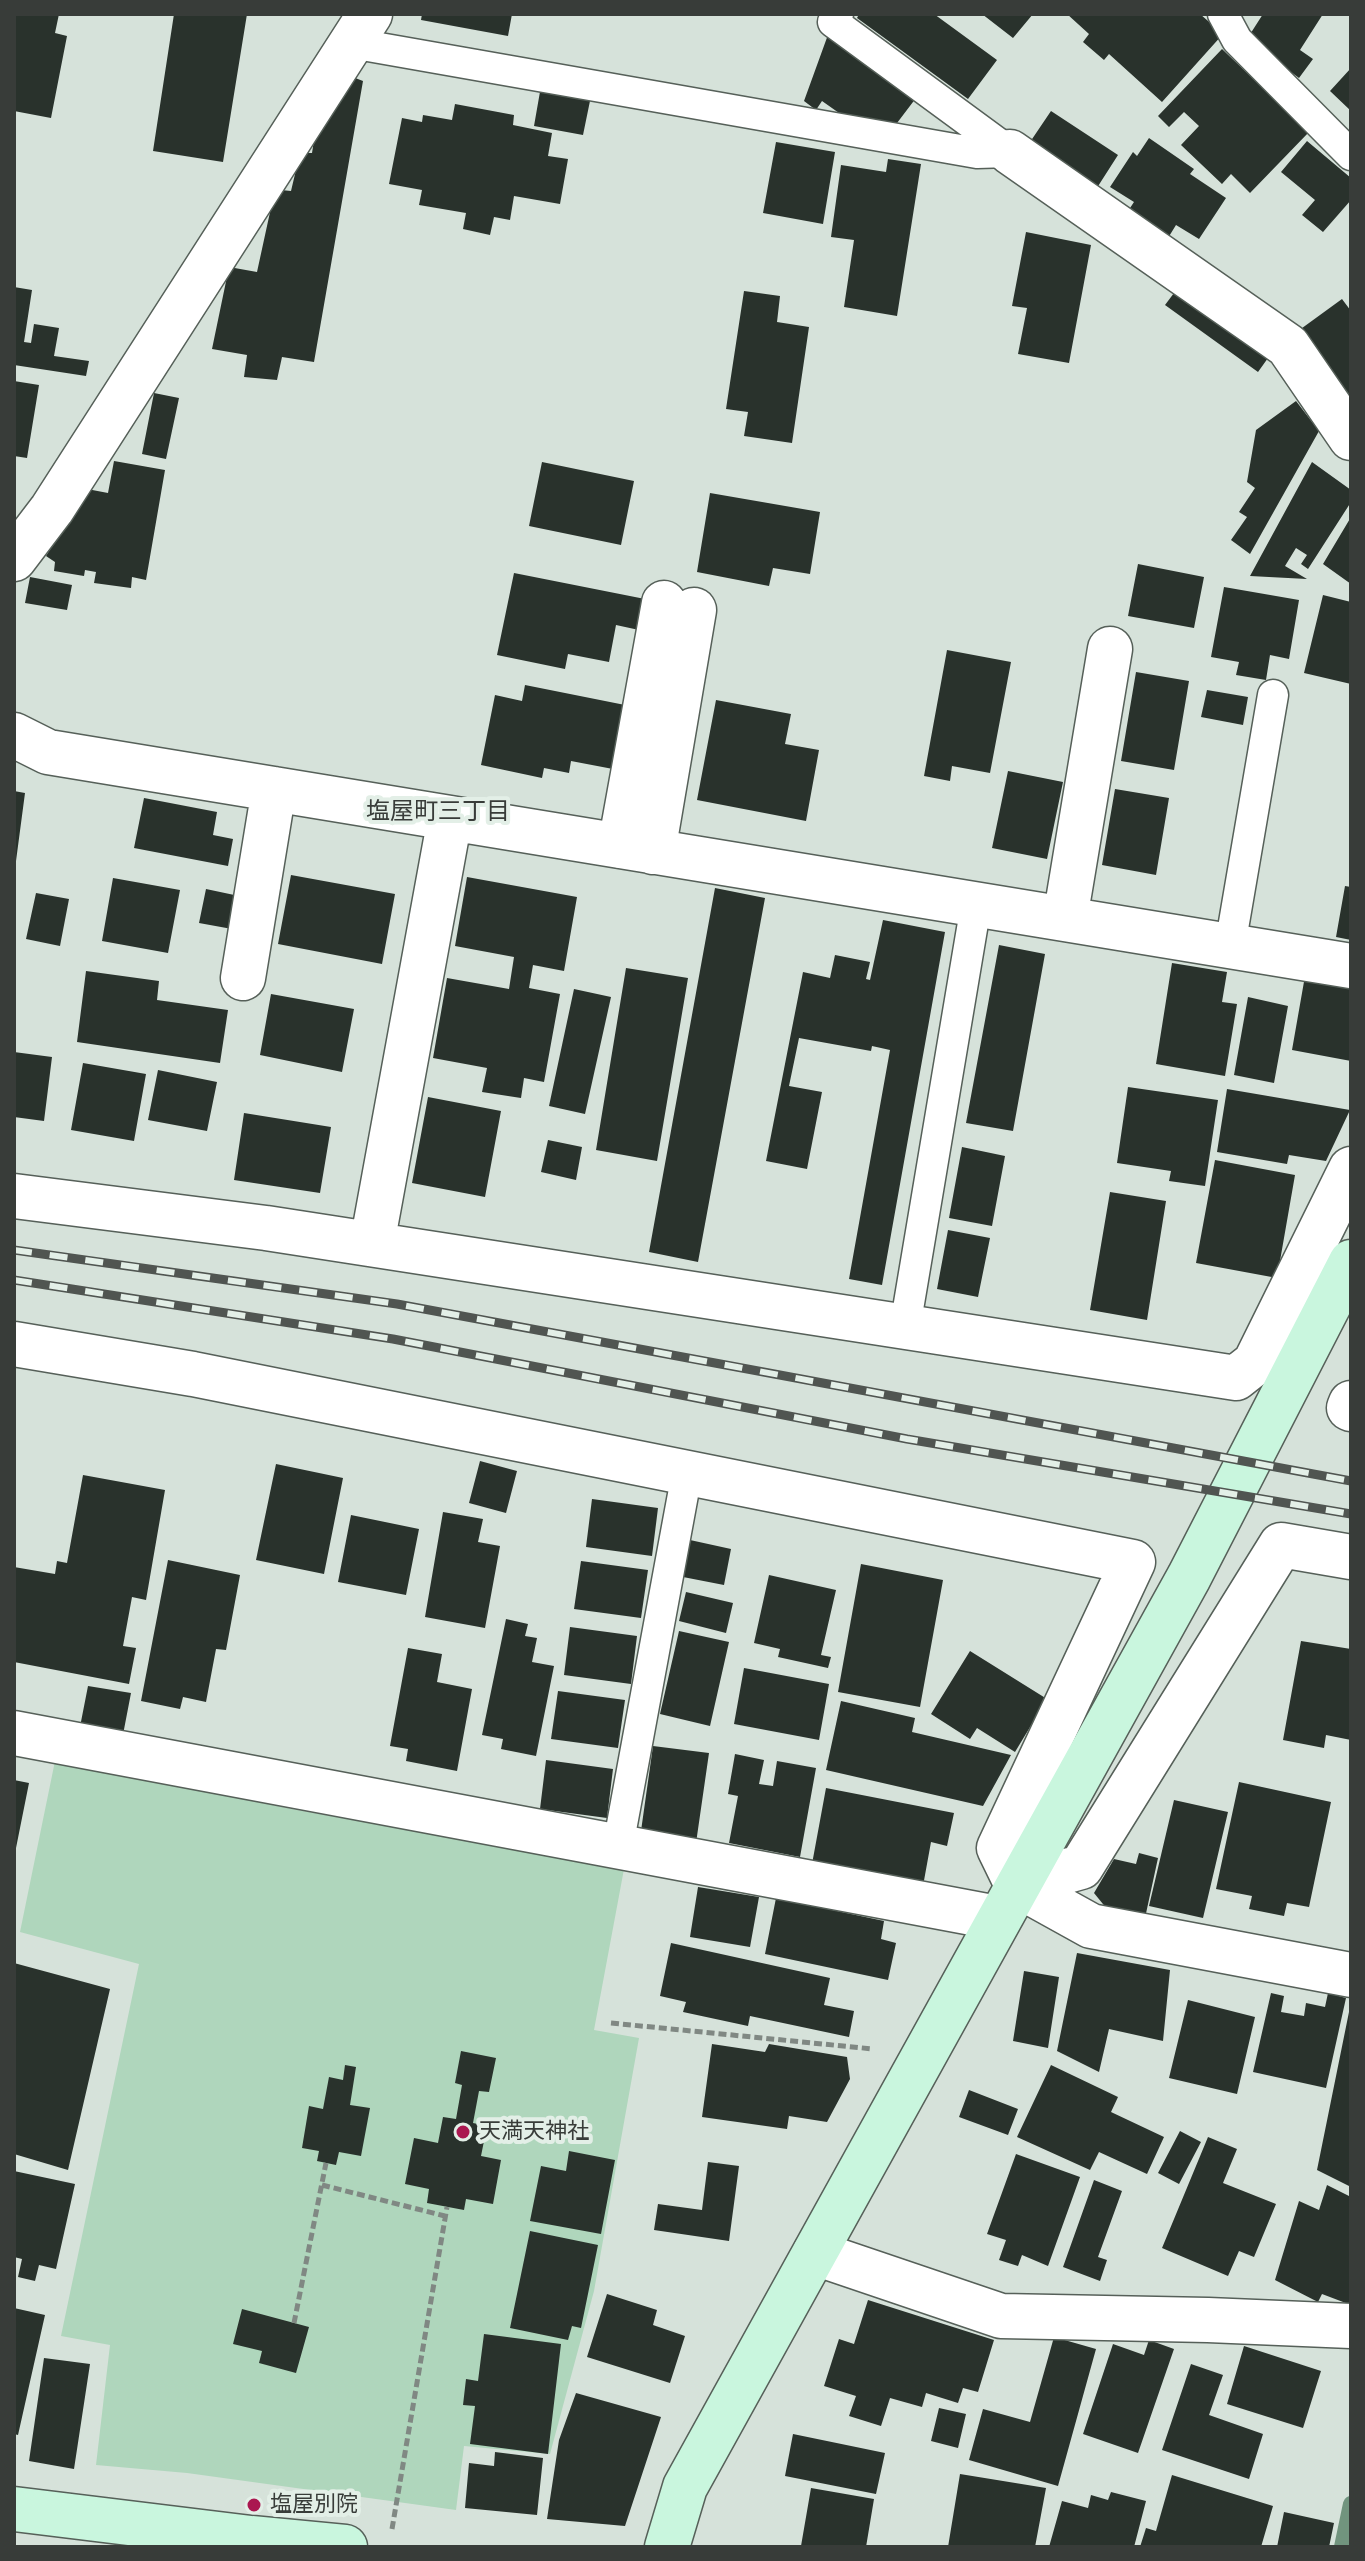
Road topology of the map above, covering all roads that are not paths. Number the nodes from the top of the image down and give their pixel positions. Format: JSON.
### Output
{"nodes":[{"id":1,"x":838,"y":14,"type":"edge"},
{"id":2,"x":1223,"y":14,"type":"edge"},
{"id":3,"x":361,"y":28,"type":"edge"},
{"id":4,"x":1010,"y":152,"type":"junction"},
{"id":5,"x":1351,"y":155,"type":"edge"},
{"id":6,"x":1351,"y":438,"type":"edge"},
{"id":7,"x":18,"y":547,"type":"edge"},
{"id":8,"x":679,"y":606,"type":"dead end"},
{"id":9,"x":1110,"y":649,"type":"dead end"},
{"id":10,"x":1273,"y":695,"type":"dead end"},
{"id":11,"x":14,"y":735,"type":"edge"},
{"id":12,"x":274,"y":789,"type":"junction"},
{"id":13,"x":450,"y":818,"type":"junction"},
{"id":14,"x":636,"y":849,"type":"junction"},
{"id":15,"x":976,"y":905,"type":"junction"},
{"id":16,"x":1065,"y":919,"type":"junction"},
{"id":17,"x":1230,"y":946,"type":"junction"},
{"id":18,"x":1351,"y":966,"type":"edge"},
{"id":19,"x":243,"y":978,"type":"dead end"},
{"id":20,"x":1351,"y":1169,"type":"edge"},
{"id":21,"x":14,"y":1196,"type":"edge"},
{"id":22,"x":372,"y":1244,"type":"junction"},
{"id":23,"x":1351,"y":1262,"type":"edge"},
{"id":24,"x":905,"y":1327,"type":"junction"},
{"id":25,"x":14,"y":1344,"type":"edge"},
{"id":26,"x":687,"y":1473,"type":"junction"},
{"id":27,"x":1351,"y":1557,"type":"edge"},
{"id":28,"x":14,"y":1733,"type":"edge"},
{"id":29,"x":618,"y":1846,"type":"junction"},
{"id":30,"x":1008,"y":1902,"type":"junction"},
{"id":31,"x":1351,"y":1975,"type":"edge"},
{"id":32,"x":815,"y":2253,"type":"junction"},
{"id":33,"x":1351,"y":2326,"type":"edge"},
{"id":34,"x":14,"y":2509,"type":"edge"},
{"id":35,"x":345,"y":2547,"type":"edge"},
{"id":36,"x":667,"y":2547,"type":"edge"}],
"edges":[{"from":1,"to":4,"type":"lane"},
{"from":2,"to":5,"type":"lane"},
{"from":3,"to":4,"type":"lane"},
{"from":3,"to":7,"type":"street"},
{"from":4,"to":6,"type":"street"},
{"from":8,"to":14,"type":"street"},
{"from":9,"to":16,"type":"street"},
{"from":10,"to":17,"type":"lane"},
{"from":11,"to":12,"type":"street"},
{"from":12,"to":13,"type":"street"},
{"from":12,"to":19,"type":"street"},
{"from":13,"to":14,"type":"street"},
{"from":13,"to":22,"type":"street"},
{"from":14,"to":15,"type":"street"},
{"from":15,"to":16,"type":"street"},
{"from":15,"to":24,"type":"lane"},
{"from":16,"to":17,"type":"street"},
{"from":17,"to":18,"type":"street"},
{"from":20,"to":24,"type":"street"},
{"from":21,"to":22,"type":"street"},
{"from":22,"to":24,"type":"street"},
{"from":23,"to":30,"type":"street"},
{"from":25,"to":26,"type":"street"},
{"from":26,"to":29,"type":"lane"},
{"from":26,"to":30,"type":"street"},
{"from":27,"to":30,"type":"street"},
{"from":28,"to":29,"type":"street"},
{"from":29,"to":30,"type":"street"},
{"from":30,"to":31,"type":"street"},
{"from":30,"to":32,"type":"street"},
{"from":32,"to":33,"type":"street"},
{"from":32,"to":36,"type":"street"},
{"from":34,"to":35,"type":"street"}]}
